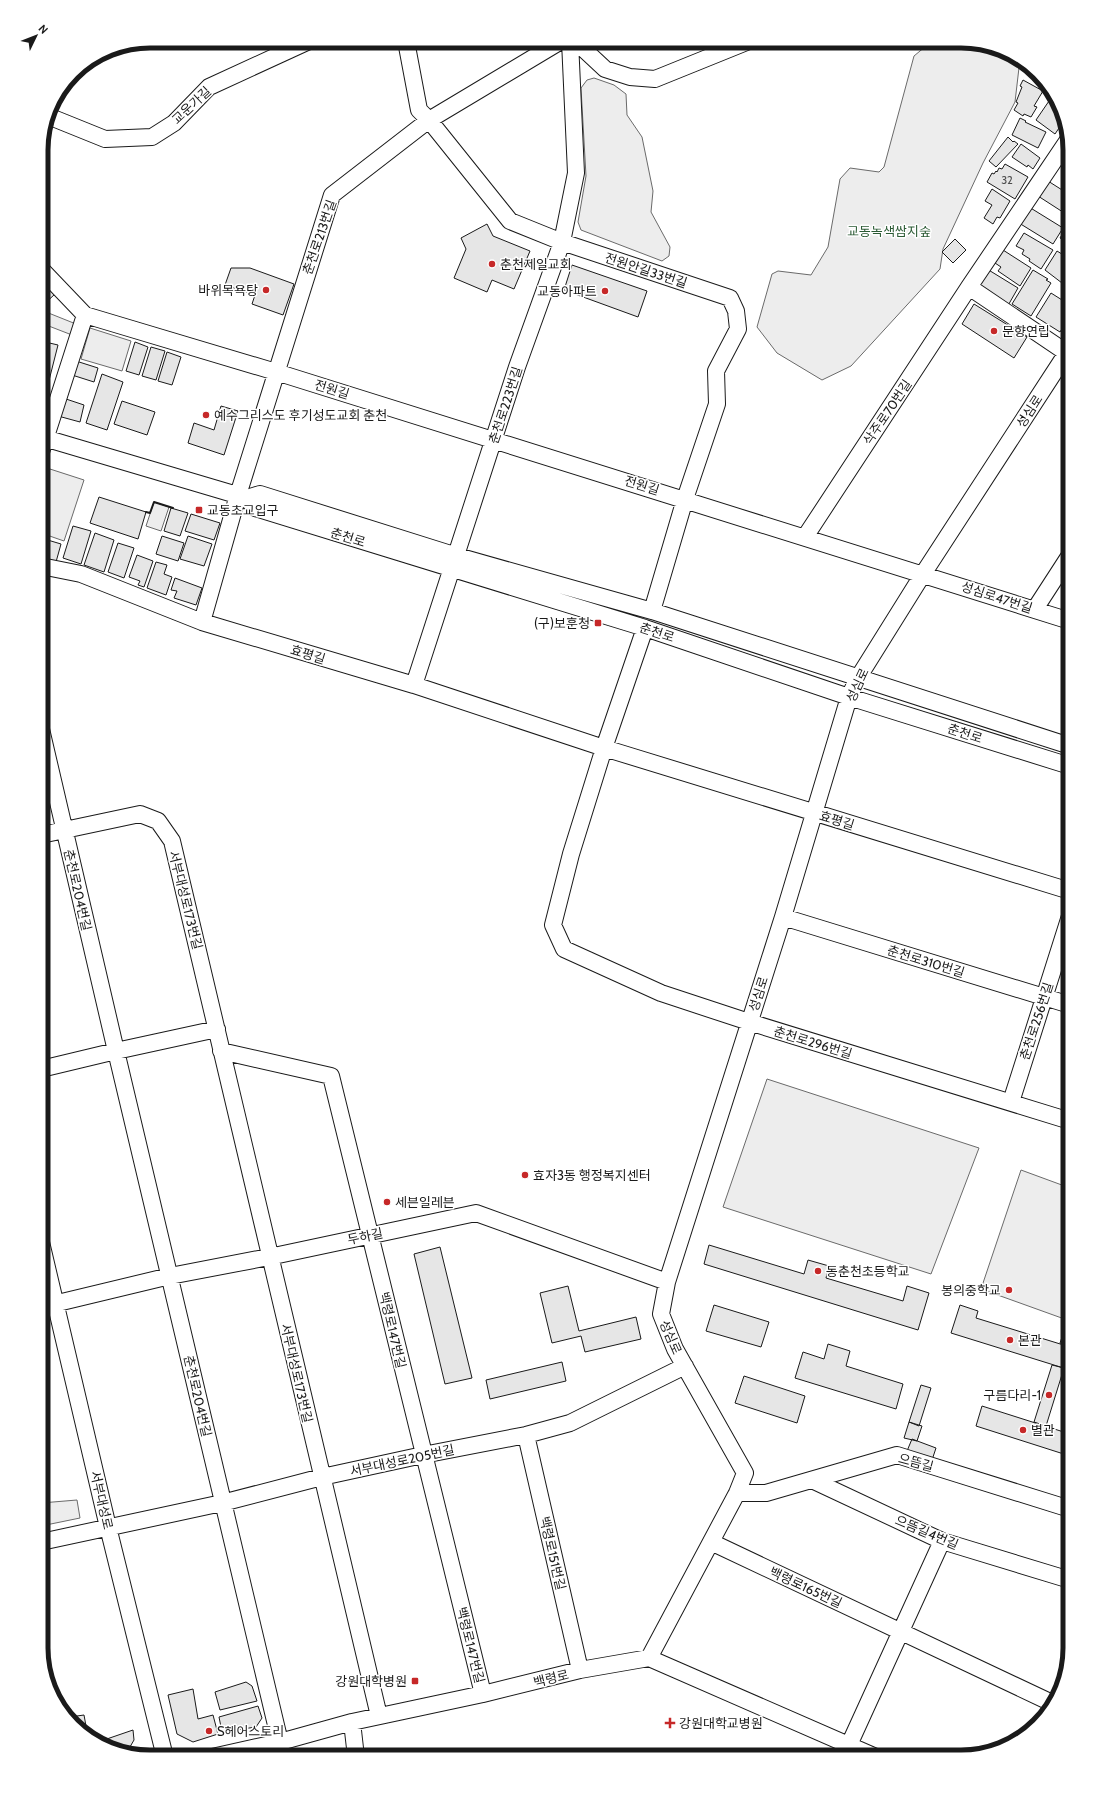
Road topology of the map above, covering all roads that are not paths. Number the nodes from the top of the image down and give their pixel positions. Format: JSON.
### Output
{"nodes":[{"id":1,"x":295,"y":48,"type":"edge"},
{"id":2,"x":407,"y":48,"type":"edge"},
{"id":3,"x":549,"y":48,"type":"edge"},
{"id":4,"x":570,"y":48,"type":"edge"},
{"id":5,"x":582,"y":48,"type":"edge"},
{"id":6,"x":732,"y":48,"type":"edge"},
{"id":7,"x":53,"y":118,"type":"edge"},
{"id":8,"x":429,"y":120,"type":"junction"},
{"id":9,"x":1063,"y":147,"type":"edge"},
{"id":10,"x":562,"y":242,"type":"junction"},
{"id":11,"x":48,"y":276,"type":"edge"},
{"id":12,"x":969,"y":287,"type":"junction"},
{"id":13,"x":84,"y":315,"type":"junction"},
{"id":14,"x":1063,"y":348,"type":"edge"},
{"id":15,"x":1063,"y":361,"type":"edge"},
{"id":16,"x":276,"y":372,"type":"junction"},
{"id":17,"x":48,"y":427,"type":"edge"},
{"id":18,"x":493,"y":439,"type":"junction"},
{"id":19,"x":48,"y":443,"type":"edge"},
{"id":20,"x":242,"y":497,"type":"junction"},
{"id":21,"x":685,"y":499,"type":"junction"},
{"id":22,"x":806,"y":537,"type":"junction"},
{"id":23,"x":455,"y":563,"type":"junction"},
{"id":24,"x":1063,"y":566,"type":"edge"},
{"id":25,"x":48,"y":567,"type":"edge"},
{"id":26,"x":923,"y":574,"type":"junction"},
{"id":27,"x":1035,"y":609,"type":"junction"},
{"id":28,"x":652,"y":612,"type":"junction"},
{"id":29,"x":1063,"y":618,"type":"edge"},
{"id":30,"x":202,"y":622,"type":"junction"},
{"id":31,"x":645,"y":628,"type":"junction"},
{"id":32,"x":858,"y":678,"type":"junction"},
{"id":33,"x":414,"y":685,"type":"junction"},
{"id":34,"x":850,"y":697,"type":"junction"},
{"id":35,"x":1063,"y":744,"type":"edge"},
{"id":36,"x":604,"y":748,"type":"junction"},
{"id":37,"x":48,"y":759,"type":"edge"},
{"id":38,"x":1063,"y":764,"type":"edge"},
{"id":39,"x":814,"y":812,"type":"junction"},
{"id":40,"x":64,"y":830,"type":"junction"},
{"id":41,"x":48,"y":833,"type":"edge"},
{"id":42,"x":1063,"y":889,"type":"edge"},
{"id":43,"x":783,"y":917,"type":"junction"},
{"id":44,"x":1063,"y":938,"type":"edge"},
{"id":45,"x":1044,"y":997,"type":"junction"},
{"id":46,"x":1063,"y":1003,"type":"edge"},
{"id":47,"x":749,"y":1022,"type":"junction"},
{"id":48,"x":218,"y":1029,"type":"junction"},
{"id":49,"x":221,"y":1050,"type":"junction"},
{"id":50,"x":116,"y":1051,"type":"junction"},
{"id":51,"x":48,"y":1067,"type":"edge"},
{"id":52,"x":1011,"y":1102,"type":"junction"},
{"id":53,"x":1063,"y":1119,"type":"edge"},
{"id":54,"x":370,"y":1234,"type":"junction"},
{"id":55,"x":269,"y":1257,"type":"junction"},
{"id":56,"x":170,"y":1276,"type":"junction"},
{"id":57,"x":667,"y":1282,"type":"junction"},
{"id":58,"x":49,"y":1305,"type":"edge"},
{"id":59,"x":686,"y":1366,"type":"junction"},
{"id":60,"x":526,"y":1435,"type":"junction"},
{"id":61,"x":423,"y":1455,"type":"junction"},
{"id":62,"x":322,"y":1477,"type":"junction"},
{"id":63,"x":812,"y":1480,"type":"junction"},
{"id":64,"x":737,"y":1493,"type":"junction"},
{"id":65,"x":222,"y":1503,"type":"junction"},
{"id":66,"x":1063,"y":1507,"type":"edge"},
{"id":67,"x":108,"y":1526,"type":"junction"},
{"id":68,"x":48,"y":1540,"type":"edge"},
{"id":69,"x":942,"y":1541,"type":"junction"},
{"id":70,"x":711,"y":1542,"type":"junction"},
{"id":71,"x":1063,"y":1578,"type":"edge"},
{"id":72,"x":901,"y":1632,"type":"junction"},
{"id":73,"x":649,"y":1658,"type":"junction"},
{"id":74,"x":580,"y":1670,"type":"junction"},
{"id":75,"x":483,"y":1694,"type":"junction"},
{"id":76,"x":1048,"y":1701,"type":"edge"},
{"id":77,"x":379,"y":1716,"type":"junction"},
{"id":78,"x":352,"y":1722,"type":"junction"},
{"id":79,"x":280,"y":1742,"type":"junction"},
{"id":80,"x":849,"y":1745,"type":"junction"},
{"id":81,"x":163,"y":1750,"type":"edge"},
{"id":82,"x":244,"y":1750,"type":"edge"},
{"id":83,"x":355,"y":1750,"type":"edge"},
{"id":84,"x":860,"y":1750,"type":"edge"}],
"edges":[{"from":1,"to":7,"type":"street","name":"교운가길"},
{"from":2,"to":8,"type":"street"},
{"from":3,"to":8,"type":"street","name":"춘천로213번길"},
{"from":4,"to":10,"type":"street","name":"춘천로223번길"},
{"from":5,"to":6,"type":"street"},
{"from":8,"to":10,"type":"street"},
{"from":8,"to":16,"type":"street","name":"춘천로213번길"},
{"from":9,"to":12,"type":"street","name":"삭주로70번길"},
{"from":10,"to":18,"type":"street","name":"춘천로223번길"},
{"from":10,"to":21,"type":"street","name":"전원안길33번길"},
{"from":11,"to":13,"type":"street"},
{"from":12,"to":14,"type":"street"},
{"from":12,"to":22,"type":"street","name":"삭주로70번길"},
{"from":13,"to":16,"type":"street","name":"전원길"},
{"from":13,"to":17,"type":"street"},
{"from":15,"to":26,"type":"street","name":"성심로"},
{"from":16,"to":18,"type":"street","name":"전원길"},
{"from":16,"to":20,"type":"street","name":"춘천로213번길"},
{"from":18,"to":21,"type":"street","name":"전원길"},
{"from":18,"to":23,"type":"street","name":"춘천로223번길"},
{"from":19,"to":20,"type":"street","name":"춘천로"},
{"from":20,"to":23,"type":"street","name":"춘천로"},
{"from":20,"to":30,"type":"street"},
{"from":21,"to":22,"type":"street","name":"전원길"},
{"from":21,"to":28,"type":"street"},
{"from":22,"to":26,"type":"street","name":"전원길"},
{"from":23,"to":28,"type":"street","name":"춘천로"},
{"from":23,"to":31,"type":"street","name":"춘천로"},
{"from":23,"to":33,"type":"street"},
{"from":24,"to":27,"type":"street"},
{"from":25,"to":30,"type":"street","name":"효평길"},
{"from":26,"to":27,"type":"street","name":"성심로47번길"},
{"from":26,"to":32,"type":"street","name":"성심로"},
{"from":27,"to":29,"type":"street","name":"성심로47번길"},
{"from":28,"to":32,"type":"street","name":"춘천로"},
{"from":30,"to":33,"type":"street","name":"효평길"},
{"from":31,"to":34,"type":"street","name":"춘천로"},
{"from":31,"to":36,"type":"street"},
{"from":32,"to":34,"type":"street","name":"성심로"},
{"from":32,"to":35,"type":"street","name":"춘천로"},
{"from":33,"to":36,"type":"street","name":"효평길"},
{"from":34,"to":38,"type":"street","name":"춘천로"},
{"from":34,"to":39,"type":"street","name":"성심로"},
{"from":36,"to":39,"type":"street","name":"효평길"},
{"from":36,"to":47,"type":"street","name":"춘천로296번길"},
{"from":37,"to":40,"type":"street","name":"춘천로204번길"},
{"from":39,"to":42,"type":"street","name":"효평길"},
{"from":39,"to":43,"type":"street","name":"성심로"},
{"from":40,"to":41,"type":"street","name":"서부대성로173번길"},
{"from":40,"to":48,"type":"street","name":"서부대성로173번길"},
{"from":40,"to":50,"type":"street","name":"춘천로204번길"},
{"from":43,"to":45,"type":"street","name":"춘천로310번길"},
{"from":43,"to":47,"type":"street","name":"성심로"},
{"from":44,"to":45,"type":"street","name":"춘천로256번길"},
{"from":45,"to":46,"type":"street","name":"춘천로310번길"},
{"from":45,"to":52,"type":"street","name":"춘천로256번길"},
{"from":47,"to":52,"type":"street","name":"춘천로296번길"},
{"from":47,"to":57,"type":"street","name":"성심로"},
{"from":48,"to":49,"type":"street","name":"서부대성로173번길"},
{"from":48,"to":50,"type":"street"},
{"from":49,"to":54,"type":"street","name":"백령로147번길"},
{"from":49,"to":55,"type":"street","name":"서부대성로173번길"},
{"from":50,"to":51,"type":"street"},
{"from":50,"to":56,"type":"street","name":"춘천로204번길"},
{"from":52,"to":53,"type":"street","name":"춘천로296번길"},
{"from":54,"to":55,"type":"street","name":"두하길"},
{"from":54,"to":57,"type":"street","name":"두하길"},
{"from":54,"to":61,"type":"street","name":"백령로147번길"},
{"from":55,"to":56,"type":"street","name":"두하길"},
{"from":55,"to":62,"type":"street","name":"서부대성로173번길"},
{"from":56,"to":58,"type":"street","name":"두하길"},
{"from":56,"to":65,"type":"street","name":"춘천로204번길"},
{"from":57,"to":59,"type":"street","name":"성심로"},
{"from":58,"to":67,"type":"street","name":"서부대성로"},
{"from":59,"to":60,"type":"street","name":"서부대성로205번길"},
{"from":59,"to":64,"type":"street","name":"성심로"},
{"from":60,"to":61,"type":"street","name":"서부대성로205번길"},
{"from":60,"to":74,"type":"street","name":"백령로151번길"},
{"from":61,"to":62,"type":"street","name":"서부대성로205번길"},
{"from":61,"to":75,"type":"street","name":"백령로147번길"},
{"from":62,"to":65,"type":"street","name":"서부대성로205번길"},
{"from":62,"to":77,"type":"street","name":"서부대성로173번길"},
{"from":63,"to":64,"type":"street","name":"으뜸길"},
{"from":63,"to":66,"type":"street","name":"으뜸길"},
{"from":63,"to":69,"type":"street","name":"으뜸길4번길"},
{"from":64,"to":70,"type":"street","name":"성심로"},
{"from":65,"to":67,"type":"street","name":"서부대성로205번길"},
{"from":65,"to":79,"type":"street","name":"춘천로204번길"},
{"from":67,"to":68,"type":"street","name":"서부대성로205번길"},
{"from":67,"to":81,"type":"street","name":"서부대성로"},
{"from":69,"to":71,"type":"street","name":"으뜸길4번길"},
{"from":69,"to":72,"type":"street"},
{"from":70,"to":72,"type":"street","name":"백령로165번길"},
{"from":70,"to":73,"type":"street","name":"성심로"},
{"from":72,"to":76,"type":"street","name":"백령로165번길"},
{"from":72,"to":80,"type":"street"},
{"from":73,"to":74,"type":"street","name":"백령로"},
{"from":73,"to":80,"type":"street"},
{"from":74,"to":75,"type":"street","name":"백령로"},
{"from":75,"to":77,"type":"street","name":"백령로"},
{"from":77,"to":78,"type":"street","name":"백령로"},
{"from":78,"to":79,"type":"street","name":"백령로"},
{"from":78,"to":83,"type":"street"},
{"from":79,"to":82,"type":"street","name":"백령로"},
{"from":80,"to":84,"type":"street"}]}
